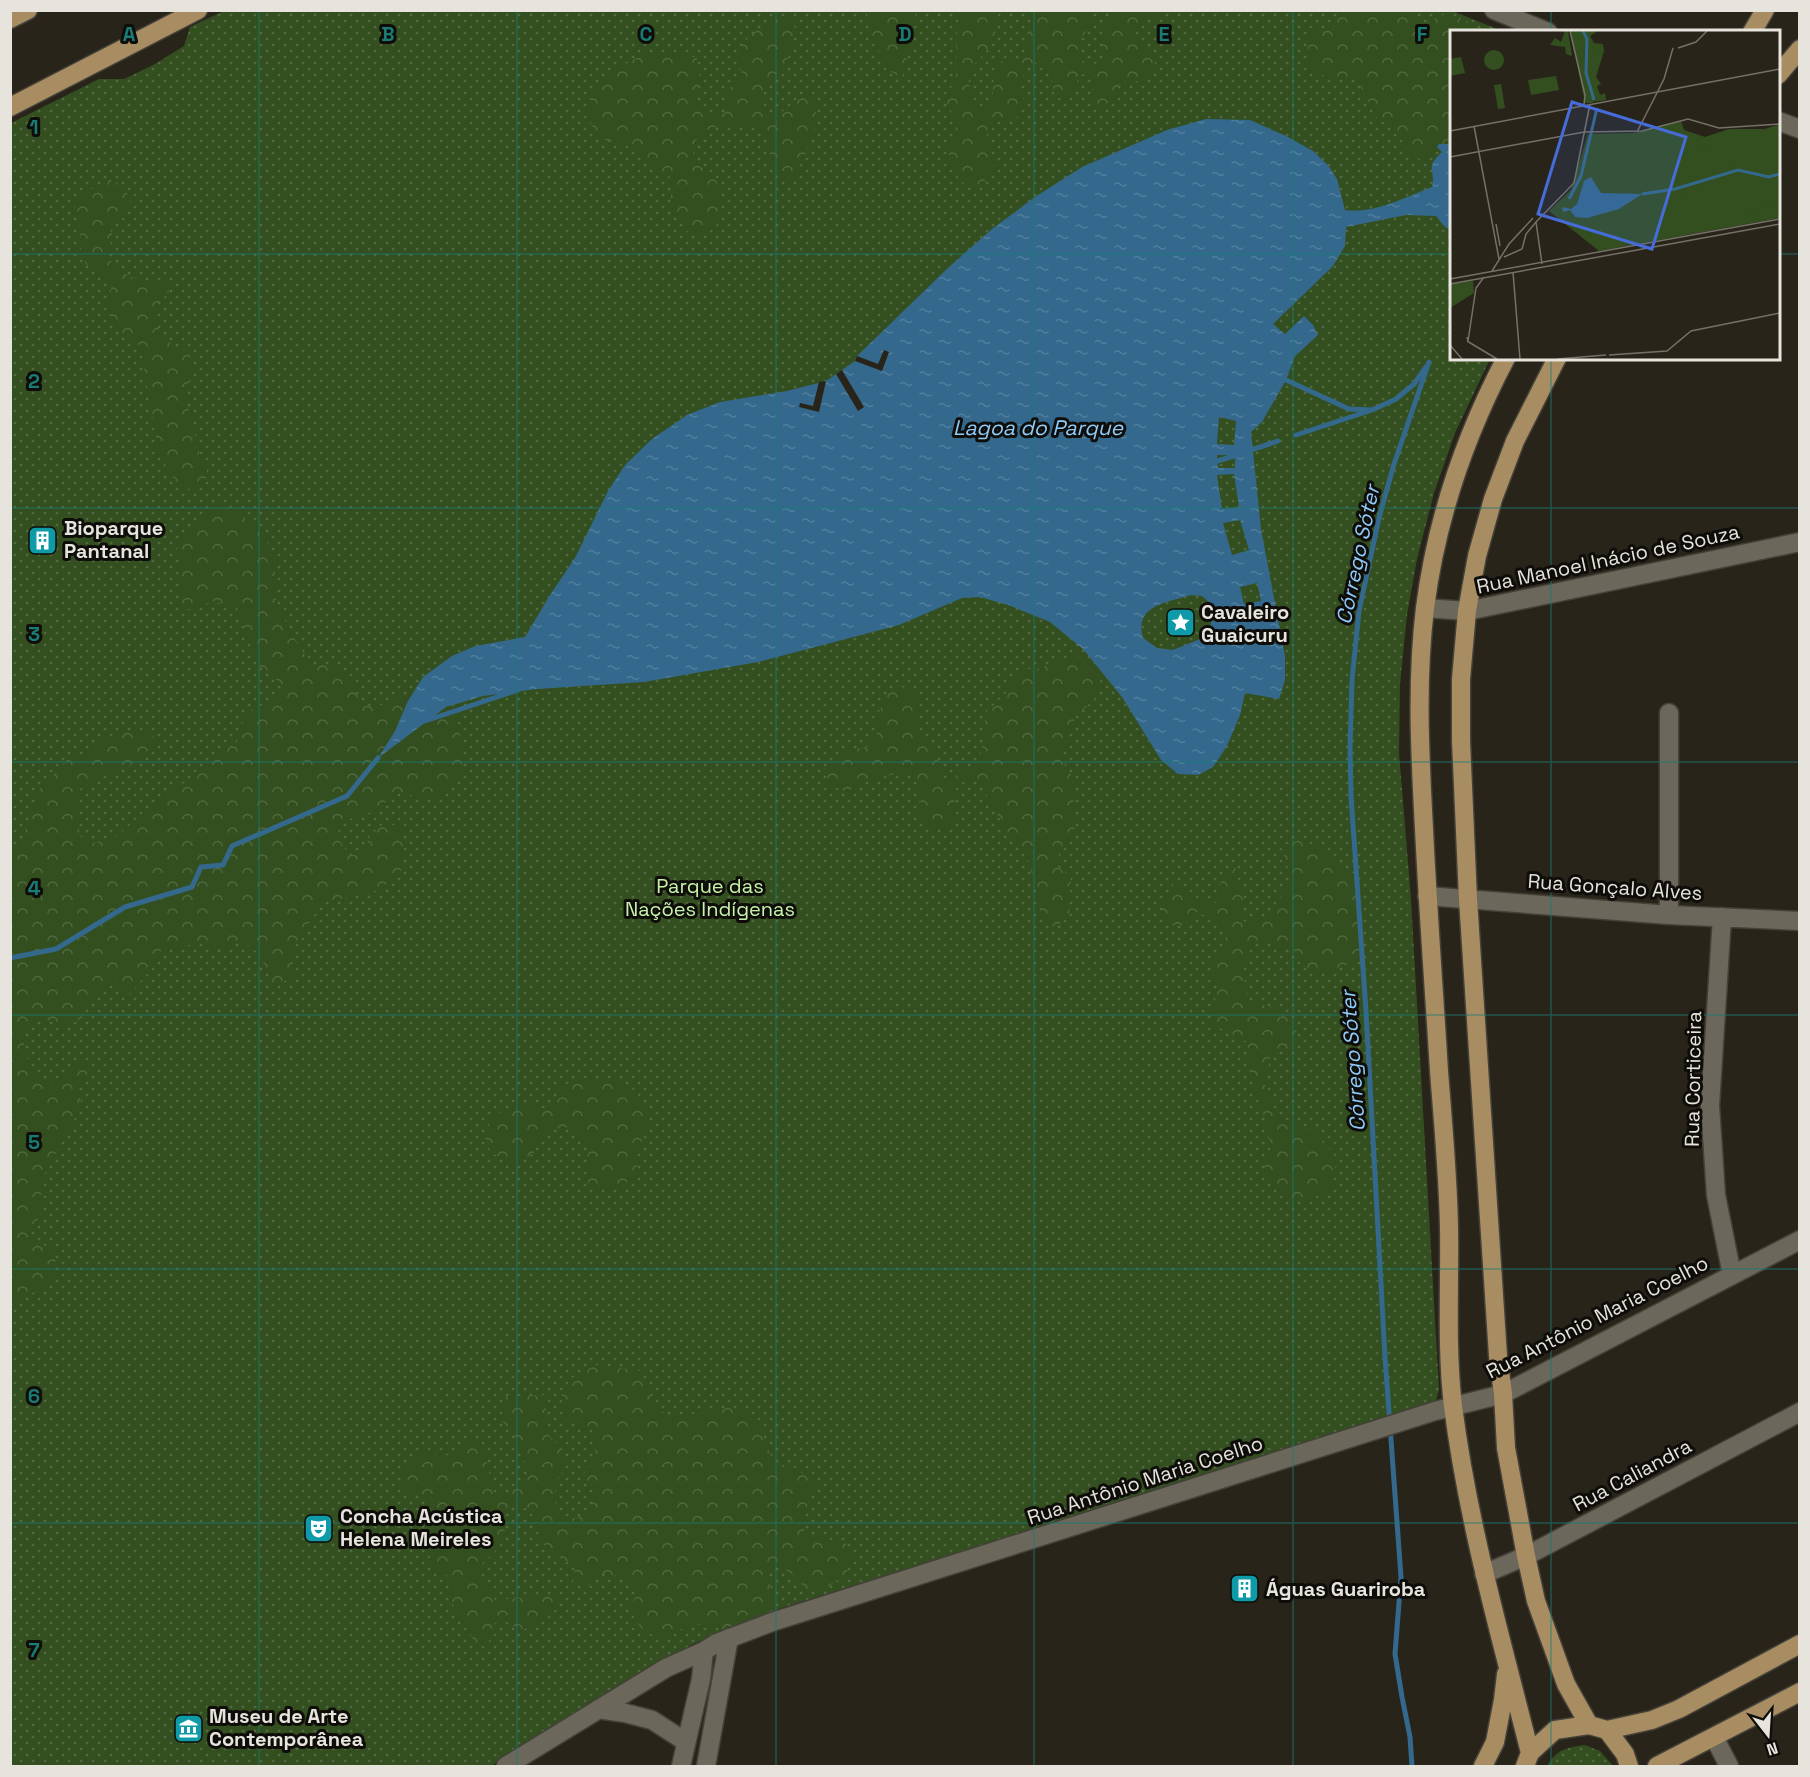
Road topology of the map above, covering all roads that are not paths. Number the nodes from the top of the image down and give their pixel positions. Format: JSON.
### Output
{"nodes":[{"id":1,"x":28,"y":10,"type":"edge"},
{"id":2,"x":198,"y":10,"type":"edge"},
{"id":3,"x":1494,"y":10,"type":"edge"},
{"id":4,"x":1766,"y":10,"type":"edge"},
{"id":5,"x":10,"y":19,"type":"edge"},
{"id":6,"x":1543,"y":30,"type":"edge"},
{"id":7,"x":1753,"y":30,"type":"edge"},
{"id":8,"x":1800,"y":49,"type":"edge"},
{"id":9,"x":1780,"y":74,"type":"edge"},
{"id":10,"x":10,"y":107,"type":"edge"},
{"id":11,"x":1780,"y":121,"type":"edge"},
{"id":12,"x":1800,"y":129,"type":"edge"},
{"id":13,"x":1505,"y":360,"type":"edge"},
{"id":14,"x":1556,"y":360,"type":"edge"},
{"id":15,"x":1800,"y":542,"type":"edge"},
{"id":16,"x":1425,"y":608,"type":"junction"},
{"id":17,"x":1467,"y":611,"type":"junction"},
{"id":18,"x":1670,"y":713,"type":"dead end"},
{"id":19,"x":1427,"y":896,"type":"junction"},
{"id":20,"x":1468,"y":899,"type":"junction"},
{"id":21,"x":1669,"y":915,"type":"junction"},
{"id":22,"x":1722,"y":917,"type":"junction"},
{"id":23,"x":1800,"y":921,"type":"edge"},
{"id":24,"x":1800,"y":1240,"type":"edge"},
{"id":25,"x":1732,"y":1275,"type":"junction"},
{"id":26,"x":1503,"y":1394,"type":"junction"},
{"id":27,"x":1454,"y":1406,"type":"junction"},
{"id":28,"x":1800,"y":1412,"type":"edge"},
{"id":29,"x":1526,"y":1557,"type":"junction"},
{"id":30,"x":1484,"y":1574,"type":"junction"},
{"id":31,"x":729,"y":1638,"type":"junction"},
{"id":32,"x":1800,"y":1644,"type":"edge"},
{"id":33,"x":704,"y":1651,"type":"junction"},
{"id":34,"x":1507,"y":1663,"type":"junction"},
{"id":35,"x":1800,"y":1692,"type":"edge"},
{"id":36,"x":598,"y":1709,"type":"junction"},
{"id":37,"x":1589,"y":1725,"type":"junction"},
{"id":38,"x":1607,"y":1730,"type":"junction"},
{"id":39,"x":1714,"y":1737,"type":"junction"},
{"id":40,"x":686,"y":1742,"type":"junction"},
{"id":41,"x":1528,"y":1760,"type":"edge"},
{"id":42,"x":506,"y":1767,"type":"edge"},
{"id":43,"x":681,"y":1767,"type":"edge"},
{"id":44,"x":706,"y":1767,"type":"edge"},
{"id":45,"x":1483,"y":1767,"type":"edge"},
{"id":46,"x":1629,"y":1767,"type":"edge"},
{"id":47,"x":1658,"y":1767,"type":"edge"},
{"id":48,"x":1729,"y":1767,"type":"edge"}],
"edges":[{"from":1,"to":5,"type":"main road"},
{"from":2,"to":10,"type":"main road"},
{"from":3,"to":6,"type":"street"},
{"from":4,"to":7,"type":"main road"},
{"from":8,"to":9,"type":"main road"},
{"from":11,"to":12,"type":"street"},
{"from":13,"to":16,"type":"main road"},
{"from":14,"to":17,"type":"main road"},
{"from":15,"to":17,"type":"street","name":"Rua Manoel Inácio de Souza"},
{"from":16,"to":17,"type":"street","name":"Rua Manoel Inácio de Souza"},
{"from":16,"to":19,"type":"main road"},
{"from":17,"to":20,"type":"main road"},
{"from":18,"to":21,"type":"street"},
{"from":19,"to":20,"type":"street","name":"Rua Gonçalo Alves"},
{"from":19,"to":27,"type":"main road"},
{"from":20,"to":21,"type":"street","name":"Rua Gonçalo Alves"},
{"from":20,"to":26,"type":"main road"},
{"from":21,"to":22,"type":"street","name":"Rua Gonçalo Alves"},
{"from":22,"to":23,"type":"street","name":"Rua Gonçalo Alves"},
{"from":22,"to":25,"type":"street","name":"Rua Corticeira"},
{"from":24,"to":25,"type":"street","name":"Rua Antônio Maria Coelho"},
{"from":25,"to":26,"type":"street","name":"Rua Antônio Maria Coelho"},
{"from":26,"to":27,"type":"street","name":"Rua Antônio Maria Coelho"},
{"from":26,"to":29,"type":"main road"},
{"from":27,"to":30,"type":"main road"},
{"from":27,"to":31,"type":"street","name":"Rua Antônio Maria Coelho"},
{"from":28,"to":29,"type":"street","name":"Rua Caliandra"},
{"from":29,"to":30,"type":"street","name":"Rua Caliandra"},
{"from":29,"to":37,"type":"main road"},
{"from":30,"to":34,"type":"main road"},
{"from":31,"to":33,"type":"street","name":"Rua Antônio Maria Coelho"},
{"from":31,"to":44,"type":"street"},
{"from":32,"to":38,"type":"main road"},
{"from":33,"to":36,"type":"street","name":"Rua Antônio Maria Coelho"},
{"from":33,"to":40,"type":"street"},
{"from":34,"to":41,"type":"main road"},
{"from":34,"to":45,"type":"main road"},
{"from":35,"to":39,"type":"main road"},
{"from":36,"to":40,"type":"street"},
{"from":36,"to":42,"type":"street","name":"Rua Antônio Maria Coelho"},
{"from":37,"to":38,"type":"main road"},
{"from":37,"to":41,"type":"main road"},
{"from":38,"to":46,"type":"main road"},
{"from":39,"to":47,"type":"main road"},
{"from":39,"to":48,"type":"street"},
{"from":40,"to":43,"type":"street"}]}
